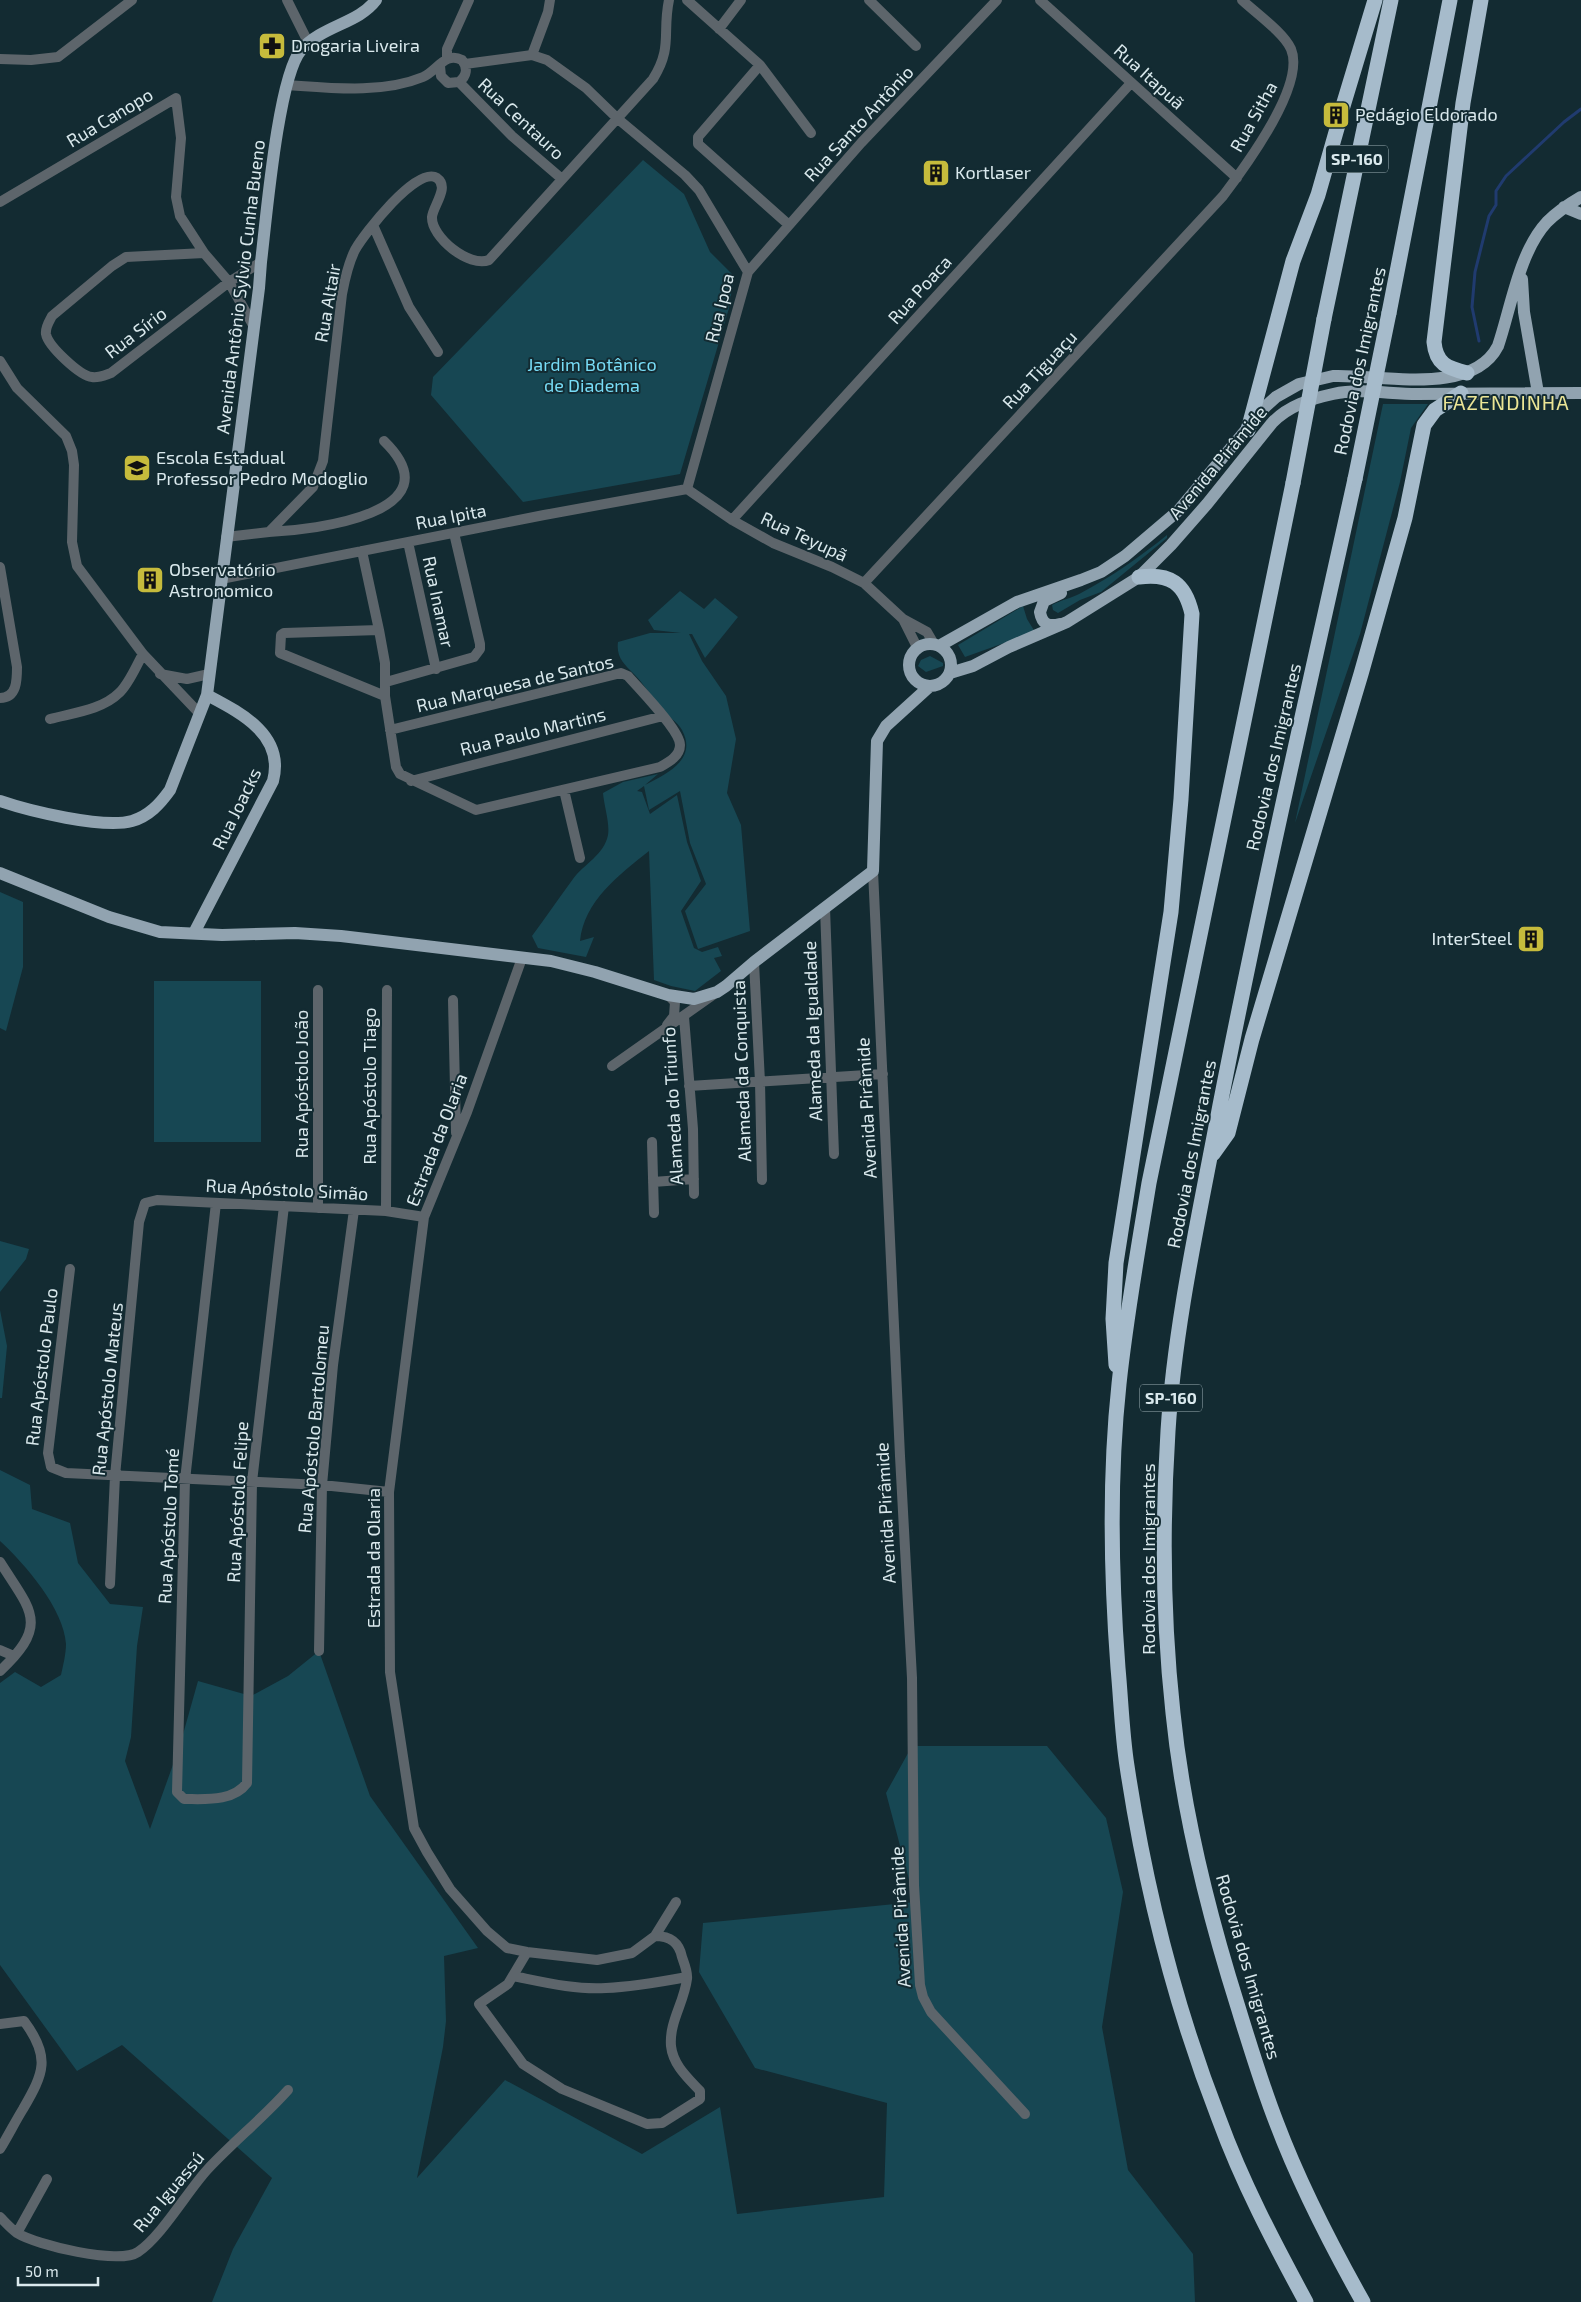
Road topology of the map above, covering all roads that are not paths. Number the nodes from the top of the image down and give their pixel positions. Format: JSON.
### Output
{"nodes":[{"id":1,"x":132,"y":0,"type":"edge"},
{"id":2,"x":287,"y":0,"type":"edge"},
{"id":3,"x":376,"y":0,"type":"edge"},
{"id":4,"x":469,"y":0,"type":"edge"},
{"id":5,"x":550,"y":0,"type":"edge"},
{"id":6,"x":669,"y":0,"type":"edge"},
{"id":7,"x":687,"y":0,"type":"edge"},
{"id":8,"x":741,"y":0,"type":"edge"},
{"id":9,"x":869,"y":0,"type":"edge"},
{"id":10,"x":997,"y":0,"type":"edge"},
{"id":11,"x":1040,"y":0,"type":"edge"},
{"id":12,"x":1242,"y":0,"type":"edge"},
{"id":13,"x":1375,"y":0,"type":"edge"},
{"id":14,"x":1391,"y":0,"type":"edge"},
{"id":15,"x":1450,"y":0,"type":"edge"},
{"id":16,"x":1481,"y":0,"type":"edge"},
{"id":17,"x":719,"y":29,"type":"junction"},
{"id":18,"x":308,"y":42,"type":"junction"},
{"id":19,"x":916,"y":46,"type":"dead end"},
{"id":20,"x":532,"y":55,"type":"junction"},
{"id":21,"x":0,"y":59,"type":"edge"},
{"id":22,"x":443,"y":62,"type":"junction"},
{"id":23,"x":465,"y":64,"type":"junction"},
{"id":24,"x":760,"y":65,"type":"junction"},
{"id":25,"x":422,"y":77,"type":"junction"},
{"id":26,"x":444,"y":80,"type":"junction"},
{"id":27,"x":459,"y":82,"type":"junction"},
{"id":28,"x":1131,"y":83,"type":"junction"},
{"id":29,"x":288,"y":85,"type":"junction"},
{"id":30,"x":1343,"y":106,"type":"dead end"},
{"id":31,"x":618,"y":119,"type":"junction"},
{"id":32,"x":1338,"y":125,"type":"dead end"},
{"id":33,"x":811,"y":133,"type":"dead end"},
{"id":34,"x":1237,"y":178,"type":"junction"},
{"id":35,"x":562,"y":179,"type":"junction"},
{"id":36,"x":1581,"y":197,"type":"edge"},
{"id":37,"x":0,"y":202,"type":"edge"},
{"id":38,"x":1564,"y":207,"type":"junction"},
{"id":39,"x":1581,"y":214,"type":"edge"},
{"id":40,"x":789,"y":224,"type":"junction"},
{"id":41,"x":373,"y":225,"type":"junction"},
{"id":42,"x":204,"y":253,"type":"junction"},
{"id":43,"x":261,"y":262,"type":"junction"},
{"id":44,"x":748,"y":272,"type":"junction"},
{"id":45,"x":1521,"y":272,"type":"junction"},
{"id":46,"x":229,"y":282,"type":"junction"},
{"id":47,"x":253,"y":325,"type":"junction"},
{"id":48,"x":438,"y":352,"type":"dead end"},
{"id":49,"x":0,"y":361,"type":"edge"},
{"id":50,"x":1467,"y":373,"type":"junction"},
{"id":51,"x":1538,"y":392,"type":"junction"},
{"id":52,"x":1581,"y":392,"type":"edge"},
{"id":53,"x":1461,"y":393,"type":"junction"},
{"id":54,"x":1248,"y":430,"type":"junction"},
{"id":55,"x":384,"y":441,"type":"dead end"},
{"id":56,"x":687,"y":489,"type":"junction"},
{"id":57,"x":732,"y":520,"type":"junction"},
{"id":58,"x":269,"y":532,"type":"junction"},
{"id":59,"x":454,"y":533,"type":"junction"},
{"id":60,"x":226,"y":537,"type":"junction"},
{"id":61,"x":408,"y":542,"type":"junction"},
{"id":62,"x":362,"y":551,"type":"junction"},
{"id":63,"x":0,"y":567,"type":"edge"},
{"id":64,"x":1100,"y":572,"type":"junction"},
{"id":65,"x":1139,"y":577,"type":"junction"},
{"id":66,"x":221,"y":579,"type":"junction"},
{"id":67,"x":864,"y":583,"type":"junction"},
{"id":68,"x":903,"y":619,"type":"junction"},
{"id":69,"x":1068,"y":622,"type":"junction"},
{"id":70,"x":379,"y":630,"type":"junction"},
{"id":71,"x":936,"y":645,"type":"junction"},
{"id":72,"x":918,"y":649,"type":"junction"},
{"id":73,"x":143,"y":654,"type":"junction"},
{"id":74,"x":436,"y":669,"type":"junction"},
{"id":75,"x":950,"y":673,"type":"junction"},
{"id":76,"x":160,"y":674,"type":"junction"},
{"id":77,"x":209,"y":674,"type":"junction"},
{"id":78,"x":915,"y":679,"type":"junction"},
{"id":79,"x":386,"y":682,"type":"junction"},
{"id":80,"x":930,"y":686,"type":"junction"},
{"id":81,"x":207,"y":695,"type":"junction"},
{"id":82,"x":385,"y":696,"type":"junction"},
{"id":83,"x":0,"y":698,"type":"edge"},
{"id":84,"x":908,"y":704,"type":"junction"},
{"id":85,"x":200,"y":714,"type":"junction"},
{"id":86,"x":663,"y":716,"type":"junction"},
{"id":87,"x":50,"y":719,"type":"dead end"},
{"id":88,"x":390,"y":730,"type":"junction"},
{"id":89,"x":411,"y":780,"type":"junction"},
{"id":90,"x":564,"y":790,"type":"junction"},
{"id":91,"x":0,"y":801,"type":"edge"},
{"id":92,"x":580,"y":858,"type":"dead end"},
{"id":93,"x":873,"y":871,"type":"junction"},
{"id":94,"x":0,"y":872,"type":"edge"},
{"id":95,"x":825,"y":908,"type":"junction"},
{"id":96,"x":194,"y":933,"type":"junction"},
{"id":97,"x":522,"y":958,"type":"junction"},
{"id":98,"x":754,"y":962,"type":"junction"},
{"id":99,"x":318,"y":990,"type":"dead end"},
{"id":100,"x":387,"y":990,"type":"dead end"},
{"id":101,"x":717,"y":992,"type":"junction"},
{"id":102,"x":668,"y":995,"type":"junction"},
{"id":103,"x":453,"y":1000,"type":"dead end"},
{"id":104,"x":684,"y":1017,"type":"junction"},
{"id":105,"x":666,"y":1028,"type":"junction"},
{"id":106,"x":612,"y":1066,"type":"dead end"},
{"id":107,"x":882,"y":1074,"type":"junction"},
{"id":108,"x":831,"y":1077,"type":"junction"},
{"id":109,"x":760,"y":1082,"type":"junction"},
{"id":110,"x":689,"y":1086,"type":"junction"},
{"id":111,"x":456,"y":1136,"type":"junction"},
{"id":112,"x":652,"y":1142,"type":"dead end"},
{"id":113,"x":834,"y":1154,"type":"dead end"},
{"id":114,"x":1209,"y":1159,"type":"junction"},
{"id":115,"x":694,"y":1179,"type":"junction"},
{"id":116,"x":762,"y":1180,"type":"dead end"},
{"id":117,"x":653,"y":1182,"type":"junction"},
{"id":118,"x":694,"y":1194,"type":"dead end"},
{"id":119,"x":148,"y":1201,"type":"joint"},
{"id":120,"x":216,"y":1203,"type":"junction"},
{"id":121,"x":284,"y":1206,"type":"junction"},
{"id":122,"x":318,"y":1208,"type":"junction"},
{"id":123,"x":354,"y":1210,"type":"junction"},
{"id":124,"x":386,"y":1212,"type":"junction"},
{"id":125,"x":654,"y":1213,"type":"dead end"},
{"id":126,"x":424,"y":1217,"type":"junction"},
{"id":127,"x":70,"y":1269,"type":"dead end"},
{"id":128,"x":1118,"y":1386,"type":"junction"},
{"id":129,"x":115,"y":1476,"type":"junction"},
{"id":130,"x":185,"y":1480,"type":"junction"},
{"id":131,"x":252,"y":1482,"type":"junction"},
{"id":132,"x":322,"y":1485,"type":"junction"},
{"id":133,"x":389,"y":1492,"type":"junction"},
{"id":134,"x":0,"y":1562,"type":"edge"},
{"id":135,"x":110,"y":1584,"type":"dead end"},
{"id":136,"x":0,"y":1650,"type":"edge"},
{"id":137,"x":319,"y":1651,"type":"dead end"},
{"id":138,"x":14,"y":1656,"type":"junction"},
{"id":139,"x":0,"y":1671,"type":"edge"},
{"id":140,"x":234,"y":1794,"type":"joint"},
{"id":141,"x":676,"y":1902,"type":"dead end"},
{"id":142,"x":655,"y":1936,"type":"junction"},
{"id":143,"x":527,"y":1952,"type":"junction"},
{"id":144,"x":513,"y":1976,"type":"junction"},
{"id":145,"x":687,"y":1977,"type":"junction"},
{"id":146,"x":0,"y":2024,"type":"edge"},
{"id":147,"x":288,"y":2090,"type":"dead end"},
{"id":148,"x":1024,"y":2114,"type":"dead end"},
{"id":149,"x":0,"y":2150,"type":"edge"},
{"id":150,"x":47,"y":2179,"type":"dead end"},
{"id":151,"x":0,"y":2217,"type":"edge"},
{"id":152,"x":17,"y":2233,"type":"junction"},
{"id":153,"x":1306,"y":2302,"type":"edge"},
{"id":154,"x":1363,"y":2302,"type":"edge"}],
"edges":[{"from":1,"to":21,"type":"street"},
{"from":2,"to":18,"type":"street"},
{"from":3,"to":18,"type":"main road","name":"Avenida Antônio Sylvio Cunha Bueno"},
{"from":4,"to":22,"type":"street"},
{"from":5,"to":20,"type":"street"},
{"from":6,"to":31,"type":"street","name":"Rua Altair"},
{"from":7,"to":17,"type":"street"},
{"from":8,"to":17,"type":"street"},
{"from":9,"to":19,"type":"street"},
{"from":10,"to":40,"type":"street","name":"Rua Santo Antônio"},
{"from":11,"to":28,"type":"street","name":"Rua Itapuã"},
{"from":12,"to":34,"type":"street","name":"Rua Sitha"},
{"from":13,"to":30,"type":"highway"},
{"from":14,"to":128,"type":"highway","name":"Rodovia dos Imigrantes","number":"SP-160","bridge":true},
{"from":15,"to":114,"type":"highway","name":"Rodovia dos Imigrantes","number":"SP-160","bridge":true},
{"from":16,"to":50,"type":"highway"},
{"from":17,"to":24,"type":"street"},
{"from":18,"to":29,"type":"main road","name":"Avenida Antônio Sylvio Cunha Bueno"},
{"from":20,"to":23,"type":"street"},
{"from":20,"to":31,"type":"street","name":"Rua Ipoa"},
{"from":22,"to":23,"type":"street"},
{"from":22,"to":25,"type":"street"},
{"from":22,"to":26,"type":"street"},
{"from":23,"to":27,"type":"street"},
{"from":24,"to":33,"type":"street"},
{"from":24,"to":40,"type":"street"},
{"from":25,"to":26,"type":"street"},
{"from":25,"to":29,"type":"street"},
{"from":26,"to":27,"type":"street"},
{"from":27,"to":35,"type":"street","name":"Rua Centauro"},
{"from":28,"to":34,"type":"street","name":"Rua Itapuã"},
{"from":28,"to":57,"type":"street","name":"Rua Poaca"},
{"from":29,"to":43,"type":"main road","name":"Avenida Antônio Sylvio Cunha Bueno"},
{"from":31,"to":35,"type":"street","name":"Rua Altair"},
{"from":31,"to":44,"type":"street","name":"Rua Ipoa"},
{"from":32,"to":54,"type":"highway"},
{"from":34,"to":67,"type":"street","name":"Rua Tiguaçu"},
{"from":35,"to":41,"type":"street","name":"Rua Altair"},
{"from":36,"to":38,"type":"main road","name":"Avenida Pirâmide"},
{"from":37,"to":42,"type":"street","name":"Rua Canopo"},
{"from":38,"to":39,"type":"main road"},
{"from":38,"to":45,"type":"main road","name":"Avenida Pirâmide"},
{"from":40,"to":44,"type":"street","name":"Rua Santo Antônio"},
{"from":41,"to":48,"type":"street"},
{"from":41,"to":58,"type":"street","name":"Rua Altair"},
{"from":42,"to":46,"type":"street","name":"Rua Canopo"},
{"from":42,"to":46,"type":"street","name":"Rua Sírio"},
{"from":43,"to":46,"type":"street","name":"Rua Sírio"},
{"from":43,"to":47,"type":"main road","name":"Avenida Antônio Sylvio Cunha Bueno"},
{"from":44,"to":56,"type":"street","name":"Rua Ipoa"},
{"from":45,"to":50,"type":"main road","name":"Avenida Pirâmide"},
{"from":45,"to":51,"type":"main road"},
{"from":46,"to":47,"type":"street","name":"Rua Canopo"},
{"from":47,"to":60,"type":"main road","name":"Avenida Antônio Sylvio Cunha Bueno"},
{"from":49,"to":73,"type":"street"},
{"from":50,"to":54,"type":"main road","name":"Avenida Pirâmide"},
{"from":51,"to":52,"type":"main road","name":"Avenida Pirâmide"},
{"from":51,"to":53,"type":"main road","name":"Avenida Pirâmide"},
{"from":53,"to":65,"type":"main road","name":"Avenida Pirâmide"},
{"from":53,"to":114,"type":"highway"},
{"from":54,"to":64,"type":"main road","name":"Avenida Pirâmide"},
{"from":55,"to":58,"type":"street"},
{"from":56,"to":57,"type":"street","name":"Rua Teyupã"},
{"from":56,"to":59,"type":"street","name":"Rua Ipita"},
{"from":57,"to":67,"type":"street","name":"Rua Teyupã"},
{"from":58,"to":60,"type":"street"},
{"from":59,"to":61,"type":"street","name":"Rua Ipita"},
{"from":59,"to":74,"type":"street"},
{"from":60,"to":66,"type":"main road","name":"Avenida Antônio Sylvio Cunha Bueno"},
{"from":61,"to":62,"type":"street","name":"Rua Ipita"},
{"from":61,"to":74,"type":"street","name":"Rua Inamar"},
{"from":62,"to":66,"type":"street","name":"Rua Ipita"},
{"from":62,"to":70,"type":"street"},
{"from":63,"to":83,"type":"street"},
{"from":64,"to":69,"type":"main road"},
{"from":64,"to":71,"type":"main road","name":"Avenida Pirâmide"},
{"from":65,"to":69,"type":"main road","name":"Avenida Pirâmide"},
{"from":65,"to":128,"type":"highway"},
{"from":66,"to":77,"type":"main road","name":"Avenida Antônio Sylvio Cunha Bueno"},
{"from":67,"to":68,"type":"street","name":"Rua Teyupã"},
{"from":68,"to":71,"type":"street","name":"Rua Teyupã"},
{"from":68,"to":72,"type":"street","name":"Rua Teyupã"},
{"from":69,"to":75,"type":"main road","name":"Avenida Pirâmide"},
{"from":70,"to":79,"type":"street"},
{"from":70,"to":82,"type":"street"},
{"from":71,"to":72,"type":"main road"},
{"from":71,"to":75,"type":"main road"},
{"from":72,"to":78,"type":"main road"},
{"from":73,"to":76,"type":"street"},
{"from":73,"to":87,"type":"street"},
{"from":74,"to":79,"type":"street"},
{"from":75,"to":80,"type":"main road"},
{"from":76,"to":77,"type":"street"},
{"from":76,"to":85,"type":"street"},
{"from":77,"to":81,"type":"main road","name":"Avenida Antônio Sylvio Cunha Bueno"},
{"from":78,"to":80,"type":"main road"},
{"from":78,"to":84,"type":"main road"},
{"from":79,"to":82,"type":"street"},
{"from":80,"to":84,"type":"main road"},
{"from":81,"to":85,"type":"main road","name":"Avenida Antônio Sylvio Cunha Bueno"},
{"from":81,"to":96,"type":"main road","name":"Rua Joacks"},
{"from":82,"to":88,"type":"street"},
{"from":84,"to":93,"type":"main road"},
{"from":85,"to":91,"type":"main road","name":"Avenida Antônio Sylvio Cunha Bueno"},
{"from":86,"to":88,"type":"street","name":"Rua Marquesa de Santos"},
{"from":86,"to":89,"type":"street","name":"Rua Paulo Martins"},
{"from":86,"to":90,"type":"street","name":"Rua Marquesa de Santos"},
{"from":88,"to":89,"type":"street"},
{"from":89,"to":90,"type":"street","name":"Rua Marquesa de Santos"},
{"from":90,"to":92,"type":"street"},
{"from":93,"to":95,"type":"main road"},
{"from":93,"to":107,"type":"street","name":"Avenida Pirâmide"},
{"from":94,"to":96,"type":"main road"},
{"from":95,"to":98,"type":"main road"},
{"from":95,"to":108,"type":"street","name":"Alameda da Igualdade"},
{"from":96,"to":97,"type":"main road"},
{"from":97,"to":102,"type":"main road"},
{"from":97,"to":111,"type":"street","name":"Estrada da Olaria"},
{"from":98,"to":101,"type":"main road"},
{"from":98,"to":109,"type":"street","name":"Alameda da Conquista"},
{"from":99,"to":122,"type":"street","name":"Rua Apóstolo João"},
{"from":100,"to":124,"type":"street","name":"Rua Apóstolo Tiago"},
{"from":101,"to":102,"type":"main road"},
{"from":101,"to":104,"type":"street"},
{"from":102,"to":105,"type":"street"},
{"from":103,"to":111,"type":"street"},
{"from":104,"to":105,"type":"street"},
{"from":104,"to":110,"type":"street","name":"Alameda do Triunfo"},
{"from":105,"to":106,"type":"street"},
{"from":107,"to":108,"type":"street"},
{"from":107,"to":148,"type":"street","name":"Avenida Pirâmide"},
{"from":108,"to":109,"type":"street"},
{"from":108,"to":113,"type":"street","name":"Alameda da Igualdade"},
{"from":109,"to":110,"type":"street"},
{"from":109,"to":116,"type":"street","name":"Alameda da Conquista"},
{"from":110,"to":115,"type":"street","name":"Alameda do Triunfo"},
{"from":111,"to":126,"type":"street","name":"Estrada da Olaria"},
{"from":112,"to":117,"type":"street"},
{"from":114,"to":154,"type":"highway","name":"Rodovia dos Imigrantes","number":"SP-160"},
{"from":115,"to":117,"type":"street"},
{"from":115,"to":118,"type":"street","name":"Alameda do Triunfo"},
{"from":117,"to":125,"type":"street"},
{"from":119,"to":120,"type":"street","name":"Rua Apóstolo Simão"},
{"from":119,"to":129,"type":"street","name":"Rua Apóstolo Mateus"},
{"from":120,"to":121,"type":"street","name":"Rua Apóstolo Simão"},
{"from":120,"to":130,"type":"street","name":"Rua Apóstolo Tomé"},
{"from":121,"to":122,"type":"street","name":"Rua Apóstolo Simão"},
{"from":121,"to":131,"type":"street","name":"Rua Apóstolo Felipe"},
{"from":122,"to":123,"type":"street","name":"Rua Apóstolo Simão"},
{"from":123,"to":124,"type":"street","name":"Rua Apóstolo Simão"},
{"from":123,"to":132,"type":"street","name":"Rua Apóstolo Bartolomeu"},
{"from":124,"to":126,"type":"street","name":"Rua Apóstolo Simão"},
{"from":126,"to":133,"type":"street","name":"Estrada da Olaria"},
{"from":127,"to":129,"type":"street","name":"Rua Apóstolo Paulo"},
{"from":128,"to":153,"type":"highway","name":"Rodovia dos Imigrantes","number":"SP-160"},
{"from":129,"to":130,"type":"street"},
{"from":129,"to":135,"type":"street","name":"Rua Apóstolo Mateus"},
{"from":130,"to":131,"type":"street"},
{"from":130,"to":140,"type":"street","name":"Rua Apóstolo Tomé"},
{"from":131,"to":132,"type":"street"},
{"from":131,"to":140,"type":"street","name":"Rua Apóstolo Felipe"},
{"from":132,"to":133,"type":"street"},
{"from":132,"to":137,"type":"street","name":"Rua Apóstolo Bartolomeu"},
{"from":133,"to":143,"type":"street","name":"Estrada da Olaria"},
{"from":134,"to":138,"type":"street"},
{"from":136,"to":138,"type":"street"},
{"from":138,"to":139,"type":"street"},
{"from":141,"to":142,"type":"street","name":"Estrada da Olaria"},
{"from":142,"to":143,"type":"street","name":"Estrada da Olaria"},
{"from":142,"to":145,"type":"street"},
{"from":143,"to":144,"type":"street"},
{"from":144,"to":145,"type":"street"},
{"from":144,"to":145,"type":"street"},
{"from":146,"to":149,"type":"street"},
{"from":147,"to":152,"type":"street","name":"Rua Iguassú"},
{"from":150,"to":152,"type":"street"},
{"from":151,"to":152,"type":"street","name":"Rua Iguassú"}]}
